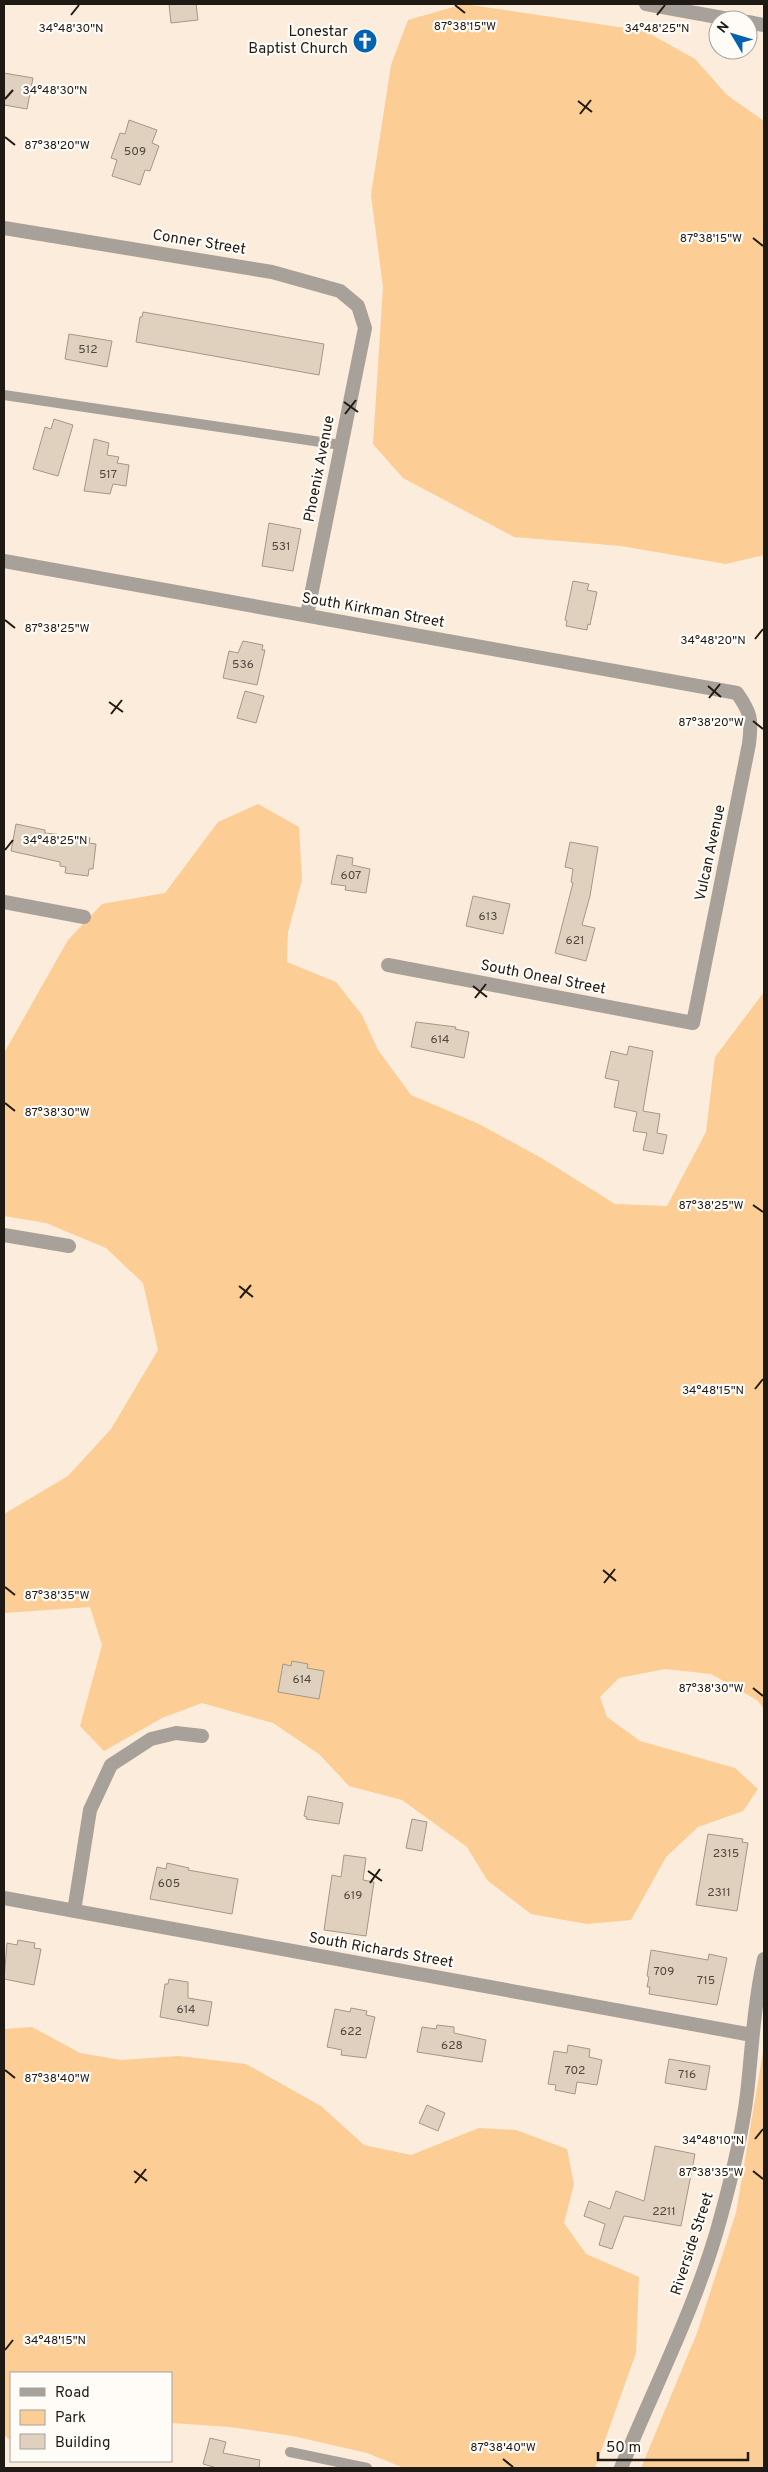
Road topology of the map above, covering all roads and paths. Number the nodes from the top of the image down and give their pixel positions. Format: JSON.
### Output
{"nodes":[{"id":1,"x":646,"y":4,"type":"edge"},
{"id":2,"x":708,"y":15,"type":"edge"},
{"id":3,"x":4,"y":228,"type":"edge"},
{"id":4,"x":365,"y":328,"type":"joint"},
{"id":5,"x":4,"y":395,"type":"edge"},
{"id":6,"x":341,"y":446,"type":"junction"},
{"id":7,"x":4,"y":561,"type":"edge"},
{"id":8,"x":307,"y":615,"type":"junction"},
{"id":9,"x":737,"y":693,"type":"joint"},
{"id":10,"x":4,"y":902,"type":"edge"},
{"id":11,"x":84,"y":917,"type":"dead end"},
{"id":12,"x":388,"y":965,"type":"dead end"},
{"id":13,"x":692,"y":1023,"type":"joint"},
{"id":14,"x":4,"y":1235,"type":"edge"},
{"id":15,"x":68,"y":1246,"type":"dead end"},
{"id":16,"x":202,"y":1736,"type":"dead end"},
{"id":17,"x":4,"y":1898,"type":"edge"},
{"id":18,"x":74,"y":1911,"type":"junction"},
{"id":19,"x":764,"y":1959,"type":"edge"},
{"id":20,"x":752,"y":2035,"type":"junction"},
{"id":21,"x":290,"y":2452,"type":"dead end"},
{"id":22,"x":367,"y":2468,"type":"edge"},
{"id":23,"x":621,"y":2468,"type":"edge"}],
"edges":[{"from":1,"to":2,"type":"street"},
{"from":3,"to":4,"type":"street","name":"Conner Street"},
{"from":4,"to":6,"type":"street","name":"Phoenix Avenue"},
{"from":5,"to":6,"type":"lane"},
{"from":6,"to":8,"type":"street","name":"Phoenix Avenue"},
{"from":7,"to":8,"type":"street","name":"South Kirkman Street"},
{"from":8,"to":9,"type":"street","name":"South Kirkman Street"},
{"from":9,"to":13,"type":"street","name":"Vulcan Avenue"},
{"from":10,"to":11,"type":"street"},
{"from":12,"to":13,"type":"street","name":"South Oneal Street"},
{"from":14,"to":15,"type":"street"},
{"from":16,"to":18,"type":"street"},
{"from":17,"to":18,"type":"street","name":"South Richards Street"},
{"from":18,"to":20,"type":"street","name":"South Richards Street"},
{"from":19,"to":20,"type":"street","name":"Riverside Street"},
{"from":20,"to":23,"type":"street","name":"Riverside Street"},
{"from":21,"to":22,"type":"lane"}]}
